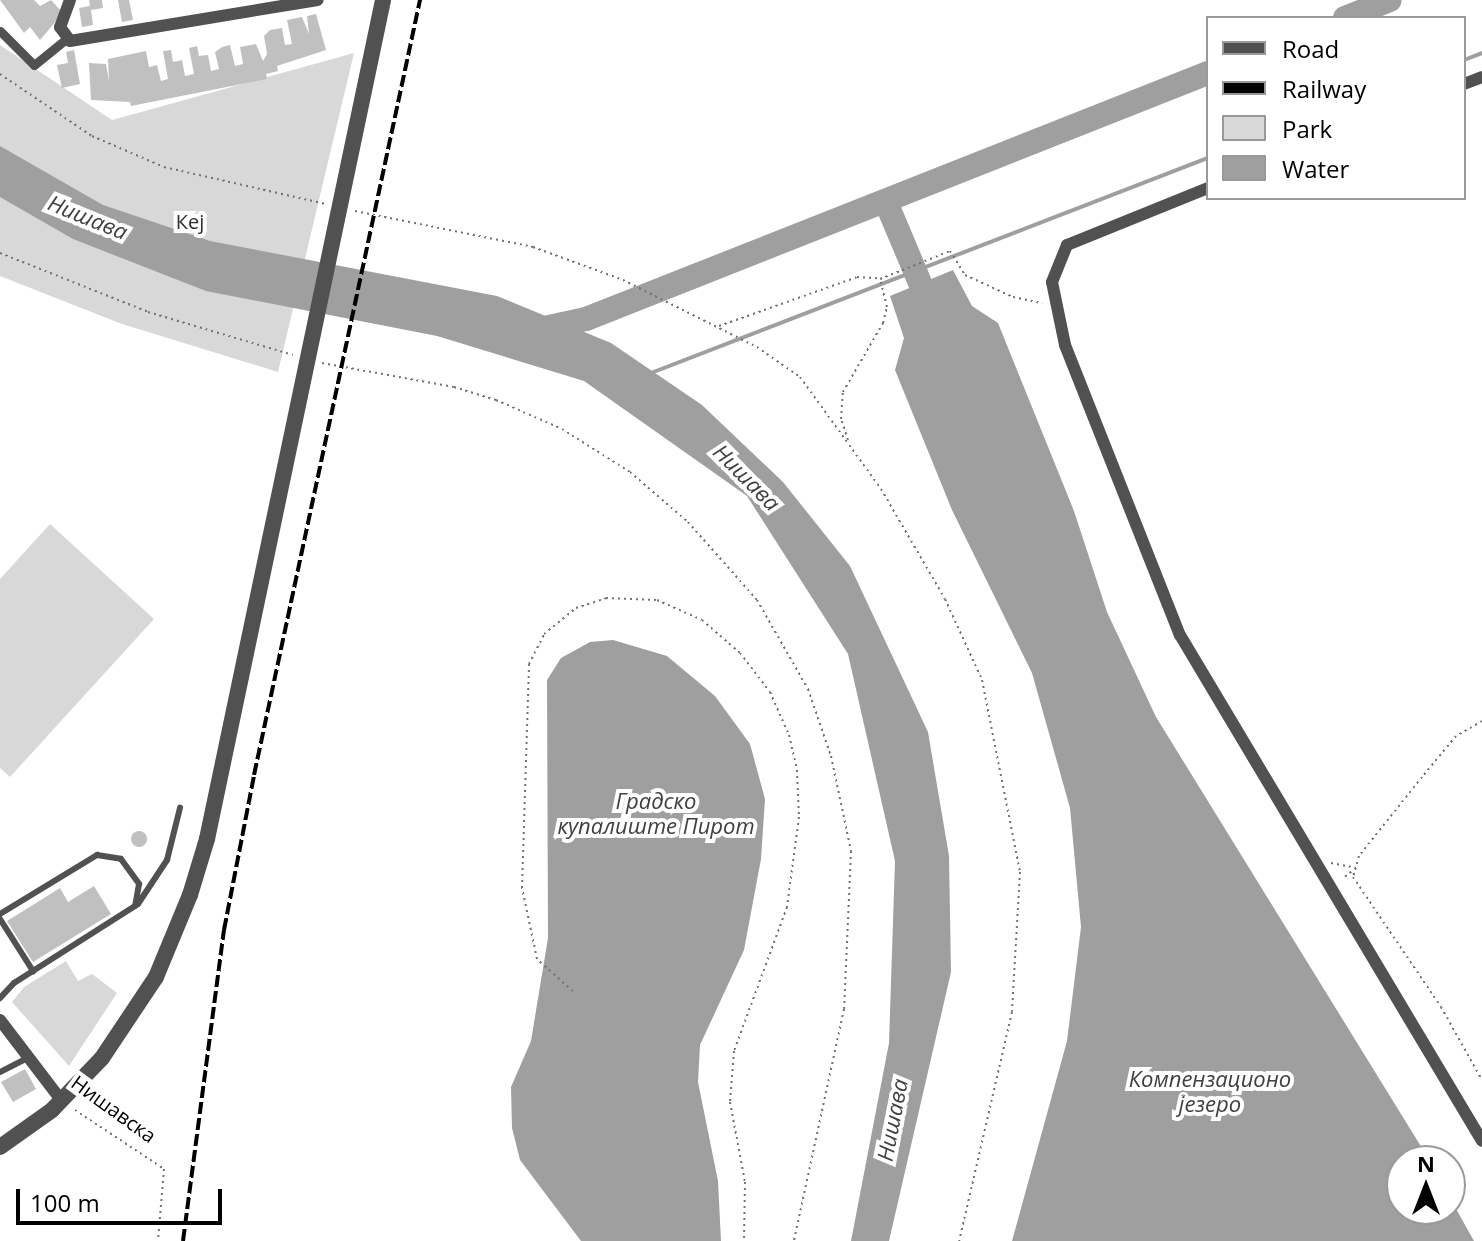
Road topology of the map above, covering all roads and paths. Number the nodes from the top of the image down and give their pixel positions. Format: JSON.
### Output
{"nodes":[{"id":1,"x":70,"y":0,"type":"edge"},
{"id":2,"x":318,"y":0,"type":"edge"},
{"id":3,"x":383,"y":0,"type":"edge"},
{"id":4,"x":0,"y":31,"type":"edge"},
{"id":5,"x":66,"y":39,"type":"junction"},
{"id":6,"x":0,"y":74,"type":"edge"},
{"id":7,"x":1206,"y":189,"type":"edge"},
{"id":8,"x":337,"y":211,"type":"junction"},
{"id":9,"x":0,"y":253,"type":"edge"},
{"id":10,"x":880,"y":279,"type":"junction"},
{"id":11,"x":1056,"y":303,"type":"junction"},
{"id":12,"x":716,"y":327,"type":"junction"},
{"id":13,"x":306,"y":359,"type":"junction"},
{"id":14,"x":849,"y":445,"type":"junction"},
{"id":15,"x":1482,"y":721,"type":"edge"},
{"id":16,"x":180,"y":808,"type":"dead end"},
{"id":17,"x":1310,"y":858,"type":"junction"},
{"id":18,"x":1356,"y":868,"type":"junction"},
{"id":19,"x":1329,"y":889,"type":"junction"},
{"id":20,"x":135,"y":906,"type":"junction"},
{"id":21,"x":0,"y":916,"type":"edge"},
{"id":22,"x":33,"y":971,"type":"junction"},
{"id":23,"x":573,"y":991,"type":"dead end"},
{"id":24,"x":0,"y":998,"type":"edge"},
{"id":25,"x":0,"y":1020,"type":"edge"},
{"id":26,"x":29,"y":1057,"type":"junction"},
{"id":27,"x":0,"y":1072,"type":"edge"},
{"id":28,"x":1482,"y":1080,"type":"edge"},
{"id":29,"x":62,"y":1101,"type":"junction"},
{"id":30,"x":1482,"y":1141,"type":"edge"},
{"id":31,"x":0,"y":1147,"type":"edge"},
{"id":32,"x":158,"y":1241,"type":"edge"},
{"id":33,"x":744,"y":1241,"type":"edge"},
{"id":34,"x":794,"y":1241,"type":"edge"},
{"id":35,"x":959,"y":1241,"type":"edge"}],
"edges":[{"from":1,"to":5,"type":"street"},
{"from":2,"to":5,"type":"street"},
{"from":3,"to":8,"type":"street"},
{"from":4,"to":5,"type":"street"},
{"from":6,"to":8,"type":"path"},
{"from":7,"to":11,"type":"street"},
{"from":8,"to":12,"type":"path"},
{"from":8,"to":13,"type":"street"},
{"from":9,"to":13,"type":"path"},
{"from":10,"to":11,"type":"path"},
{"from":10,"to":12,"type":"path"},
{"from":10,"to":14,"type":"path"},
{"from":11,"to":17,"type":"street"},
{"from":12,"to":14,"type":"path"},
{"from":13,"to":29,"type":"street"},
{"from":13,"to":34,"type":"path"},
{"from":14,"to":35,"type":"path"},
{"from":15,"to":18,"type":"path"},
{"from":16,"to":20,"type":"lane"},
{"from":17,"to":18,"type":"path"},
{"from":17,"to":19,"type":"street"},
{"from":18,"to":19,"type":"path"},
{"from":18,"to":28,"type":"path"},
{"from":19,"to":30,"type":"street"},
{"from":20,"to":21,"type":"lane"},
{"from":20,"to":22,"type":"lane"},
{"from":21,"to":22,"type":"lane"},
{"from":22,"to":24,"type":"lane"},
{"from":23,"to":33,"type":"path"},
{"from":25,"to":26,"type":"street","name":"Нишавска"},
{"from":26,"to":27,"type":"lane"},
{"from":26,"to":29,"type":"street","name":"Нишавска"},
{"from":29,"to":31,"type":"street"},
{"from":29,"to":32,"type":"path","name":"Нишавска"}]}
